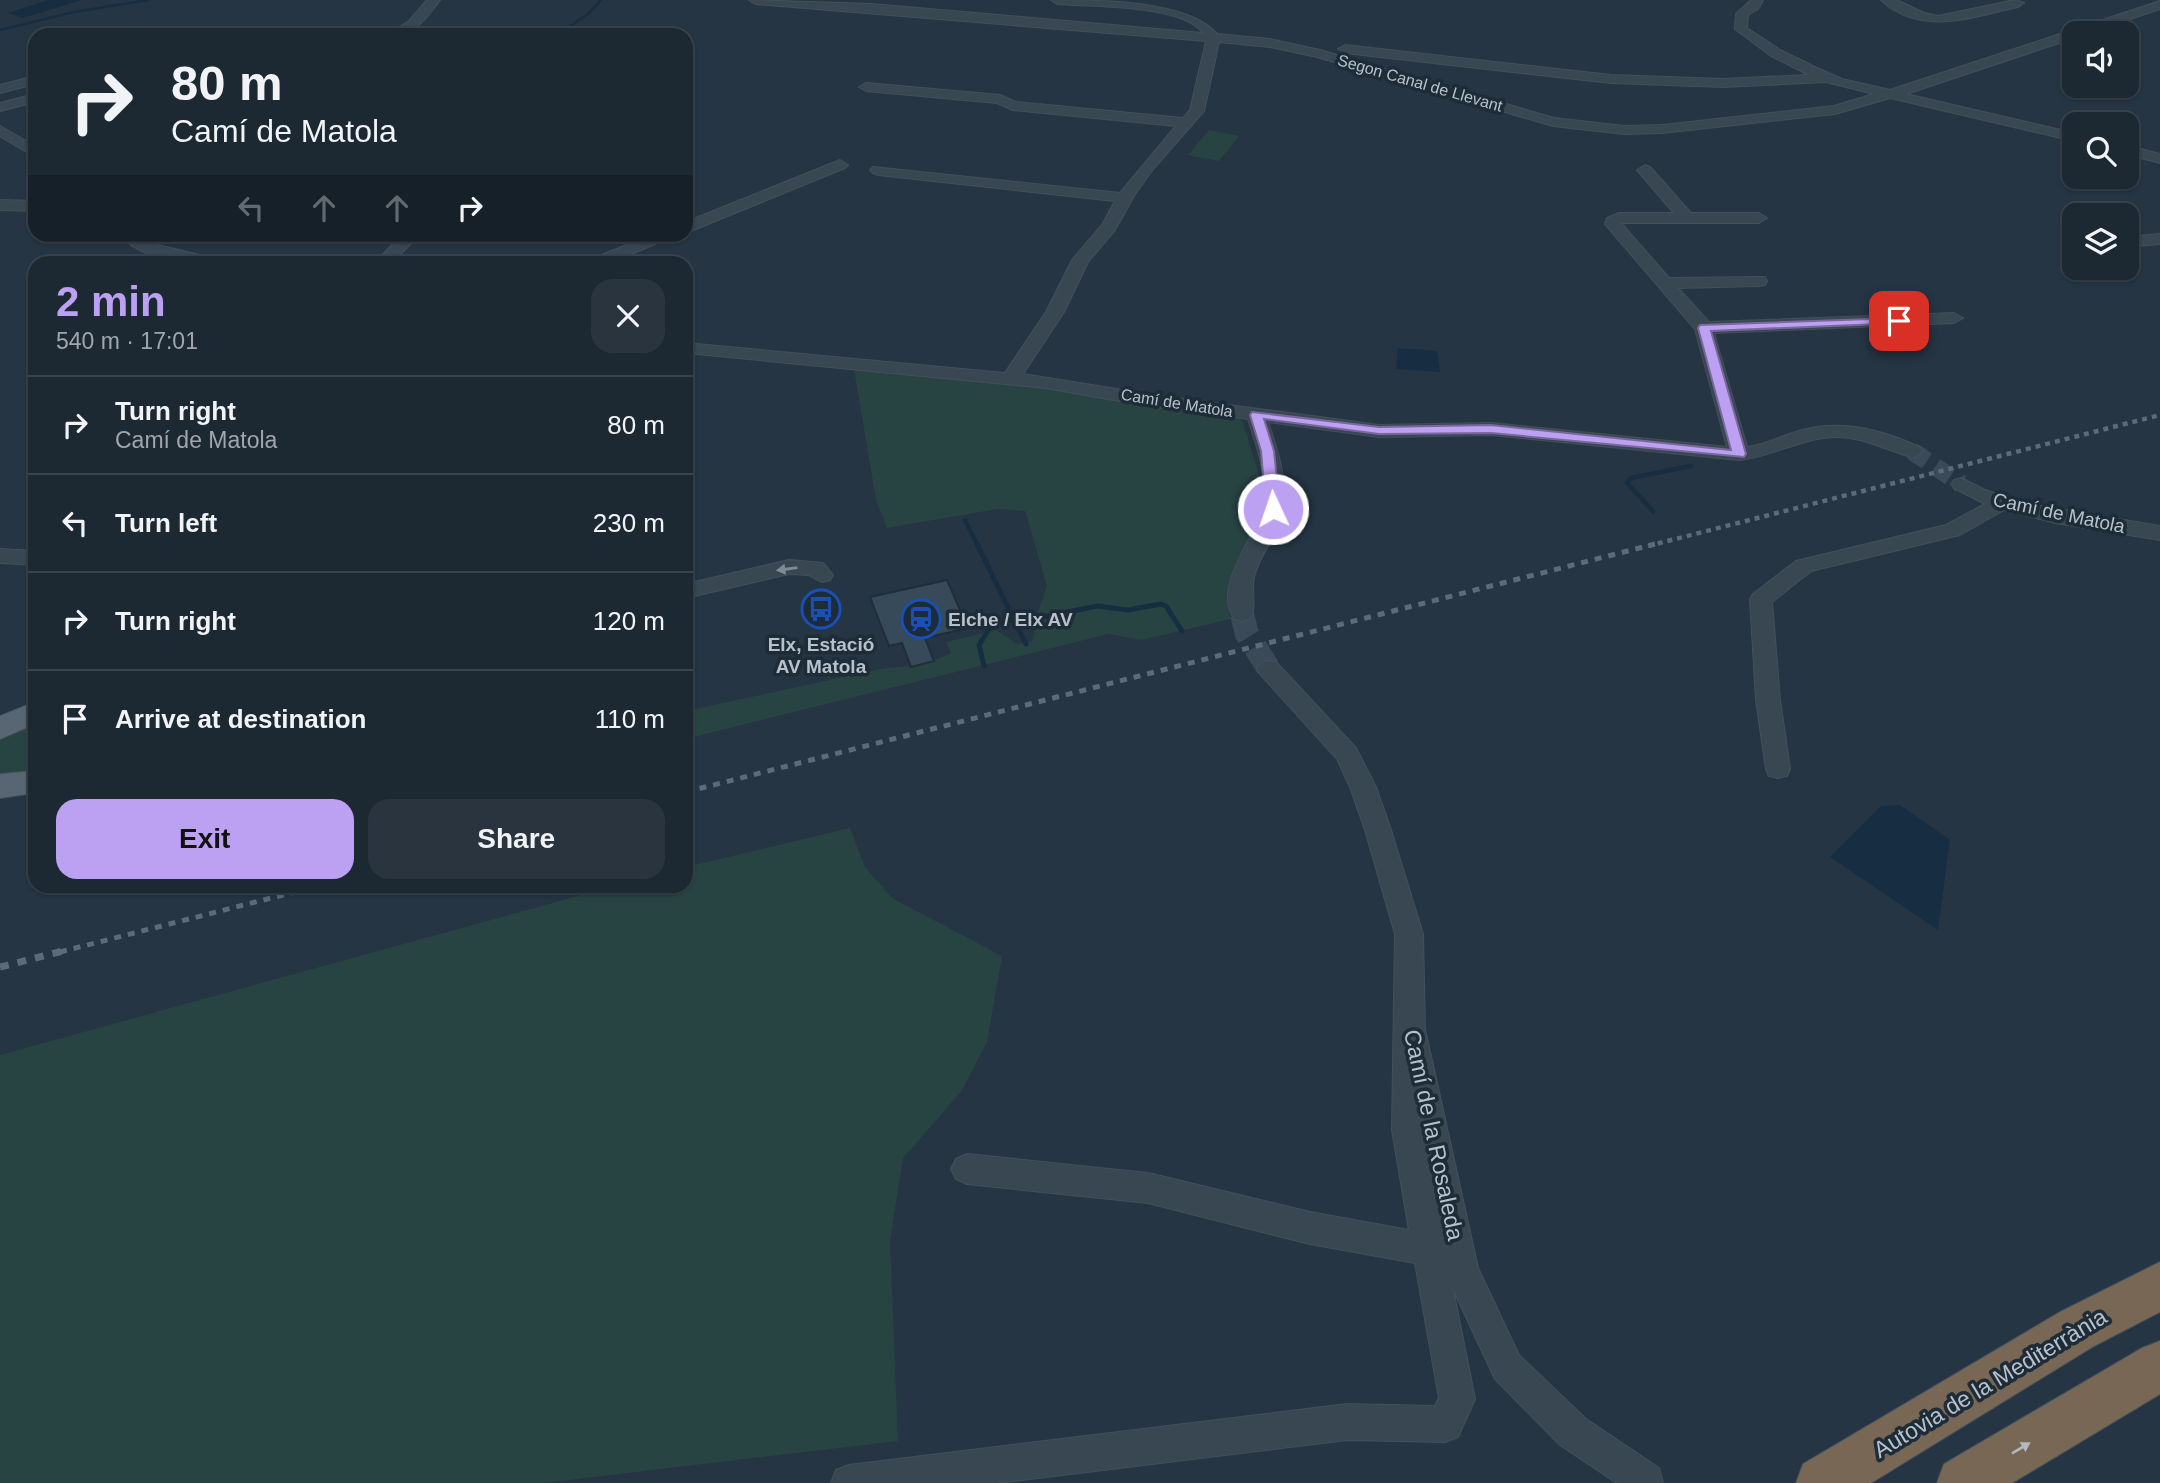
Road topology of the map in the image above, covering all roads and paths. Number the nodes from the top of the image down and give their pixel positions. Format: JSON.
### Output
{"nodes":[{"id":1,"x":434,"y":0,"type":"edge"},
{"id":2,"x":755,"y":0,"type":"edge"},
{"id":3,"x":1057,"y":0,"type":"edge"},
{"id":4,"x":1757,"y":0,"type":"edge"},
{"id":5,"x":1886,"y":0,"type":"edge"},
{"id":6,"x":2018,"y":3,"type":"dead end"},
{"id":7,"x":2160,"y":5,"type":"edge"},
{"id":8,"x":2113,"y":21,"type":"edge"},
{"id":9,"x":406,"y":28,"type":"edge"},
{"id":10,"x":1213,"y":38,"type":"junction"},
{"id":11,"x":2062,"y":38,"type":"edge"},
{"id":12,"x":1274,"y":44,"type":"junction"},
{"id":13,"x":1827,"y":78,"type":"junction"},
{"id":14,"x":28,"y":82,"type":"edge"},
{"id":15,"x":866,"y":87,"type":"dead end"},
{"id":16,"x":0,"y":89,"type":"edge"},
{"id":17,"x":1889,"y":95,"type":"junction"},
{"id":18,"x":28,"y":100,"type":"edge"},
{"id":19,"x":0,"y":107,"type":"edge"},
{"id":20,"x":1188,"y":123,"type":"junction"},
{"id":21,"x":0,"y":130,"type":"edge"},
{"id":22,"x":2062,"y":134,"type":"edge"},
{"id":23,"x":28,"y":148,"type":"edge"},
{"id":24,"x":2139,"y":153,"type":"edge"},
{"id":25,"x":2160,"y":159,"type":"edge"},
{"id":26,"x":840,"y":165,"type":"dead end"},
{"id":27,"x":878,"y":170,"type":"dead end"},
{"id":28,"x":1644,"y":170,"type":"dead end"},
{"id":29,"x":1126,"y":198,"type":"junction"},
{"id":30,"x":0,"y":205,"type":"edge"},
{"id":31,"x":28,"y":206,"type":"edge"},
{"id":32,"x":1687,"y":218,"type":"junction"},
{"id":33,"x":1759,"y":218,"type":"dead end"},
{"id":34,"x":693,"y":225,"type":"edge"},
{"id":35,"x":2160,"y":239,"type":"edge"},
{"id":36,"x":2139,"y":241,"type":"edge"},
{"id":37,"x":137,"y":242,"type":"edge"},
{"id":38,"x":404,"y":242,"type":"edge"},
{"id":39,"x":650,"y":242,"type":"edge"},
{"id":40,"x":182,"y":256,"type":"edge"},
{"id":41,"x":389,"y":256,"type":"edge"},
{"id":42,"x":615,"y":256,"type":"edge"},
{"id":43,"x":1759,"y":281,"type":"dead end"},
{"id":44,"x":1665,"y":283,"type":"junction"},
{"id":45,"x":1954,"y":318,"type":"dead end"},
{"id":46,"x":1704,"y":328,"type":"junction"},
{"id":47,"x":693,"y":349,"type":"edge"},
{"id":48,"x":1011,"y":378,"type":"junction"},
{"id":49,"x":1256,"y":415,"type":"junction"},
{"id":50,"x":1912,"y":451,"type":"tunnel mouth"},
{"id":51,"x":1739,"y":454,"type":"junction"},
{"id":52,"x":1961,"y":484,"type":"tunnel mouth"},
{"id":53,"x":2002,"y":503,"type":"junction"},
{"id":54,"x":2160,"y":533,"type":"edge"},
{"id":55,"x":0,"y":556,"type":"edge"},
{"id":56,"x":28,"y":558,"type":"edge"},
{"id":57,"x":822,"y":575,"type":"dead end"},
{"id":58,"x":693,"y":589,"type":"edge"},
{"id":59,"x":1242,"y":614,"type":"tunnel mouth"},
{"id":60,"x":1269,"y":669,"type":"tunnel mouth"},
{"id":61,"x":28,"y":715,"type":"edge"},
{"id":62,"x":0,"y":728,"type":"edge"},
{"id":63,"x":1778,"y":769,"type":"dead end"},
{"id":64,"x":1410,"y":1029,"type":"junction"},
{"id":65,"x":967,"y":1168,"type":"dead end"},
{"id":66,"x":1427,"y":1249,"type":"junction"},
{"id":67,"x":2160,"y":1286,"type":"edge"},
{"id":68,"x":2160,"y":1366,"type":"edge"},
{"id":69,"x":1646,"y":1481,"type":"edge"},
{"id":70,"x":849,"y":1483,"type":"edge"},
{"id":71,"x":1822,"y":1483,"type":"edge"},
{"id":72,"x":1963,"y":1483,"type":"edge"}],
"edges":[{"from":1,"to":9,"type":"street"},
{"from":2,"to":10,"type":"street","name":"Segon Canal de Llevant"},
{"from":3,"to":10,"type":"street"},
{"from":4,"to":13,"type":"street"},
{"from":5,"to":6,"type":"street"},
{"from":7,"to":8,"type":"street","name":"Segon Canal de Llevant"},
{"from":10,"to":12,"type":"street","name":"Segon Canal de Llevant"},
{"from":10,"to":20,"type":"street"},
{"from":11,"to":17,"type":"street","name":"Segon Canal de Llevant"},
{"from":12,"to":13,"type":"street"},
{"from":12,"to":17,"type":"street","name":"Segon Canal de Llevant"},
{"from":13,"to":17,"type":"street"},
{"from":14,"to":16,"type":"street"},
{"from":15,"to":20,"type":"street"},
{"from":17,"to":22,"type":"street"},
{"from":18,"to":19,"type":"street"},
{"from":20,"to":29,"type":"street"},
{"from":21,"to":23,"type":"street"},
{"from":24,"to":25,"type":"street"},
{"from":26,"to":34,"type":"street"},
{"from":27,"to":29,"type":"street"},
{"from":28,"to":32,"type":"street"},
{"from":29,"to":48,"type":"street"},
{"from":30,"to":31,"type":"street"},
{"from":32,"to":33,"type":"street"},
{"from":32,"to":44,"type":"street"},
{"from":35,"to":36,"type":"street"},
{"from":37,"to":40,"type":"street"},
{"from":38,"to":41,"type":"street"},
{"from":39,"to":42,"type":"street"},
{"from":43,"to":44,"type":"street"},
{"from":44,"to":46,"type":"street"},
{"from":45,"to":46,"type":"street"},
{"from":46,"to":51,"type":"street"},
{"from":47,"to":48,"type":"street","name":"Camí de Matola"},
{"from":48,"to":49,"type":"street","name":"Camí de Matola"},
{"from":49,"to":51,"type":"street","name":"Camí de Matola"},
{"from":49,"to":59,"type":"street"},
{"from":50,"to":51,"type":"street","name":"Camí de Matola"},
{"from":52,"to":53,"type":"street","name":"Camí de Matola"},
{"from":53,"to":54,"type":"street","name":"Camí de Matola"},
{"from":53,"to":63,"type":"street"},
{"from":55,"to":56,"type":"street"},
{"from":57,"to":58,"type":"street","one_way":true},
{"from":60,"to":64,"type":"street","name":"Camí de la Rosaleda"},
{"from":61,"to":62,"type":"main road"},
{"from":64,"to":66,"type":"street"},
{"from":64,"to":69,"type":"street","name":"Camí de la Rosaleda"},
{"from":65,"to":66,"type":"street"},
{"from":66,"to":70,"type":"street"},
{"from":67,"to":71,"type":"highway","name":"Autovia de la Mediterrània"},
{"from":72,"to":68,"type":"highway","one_way":true}]}
